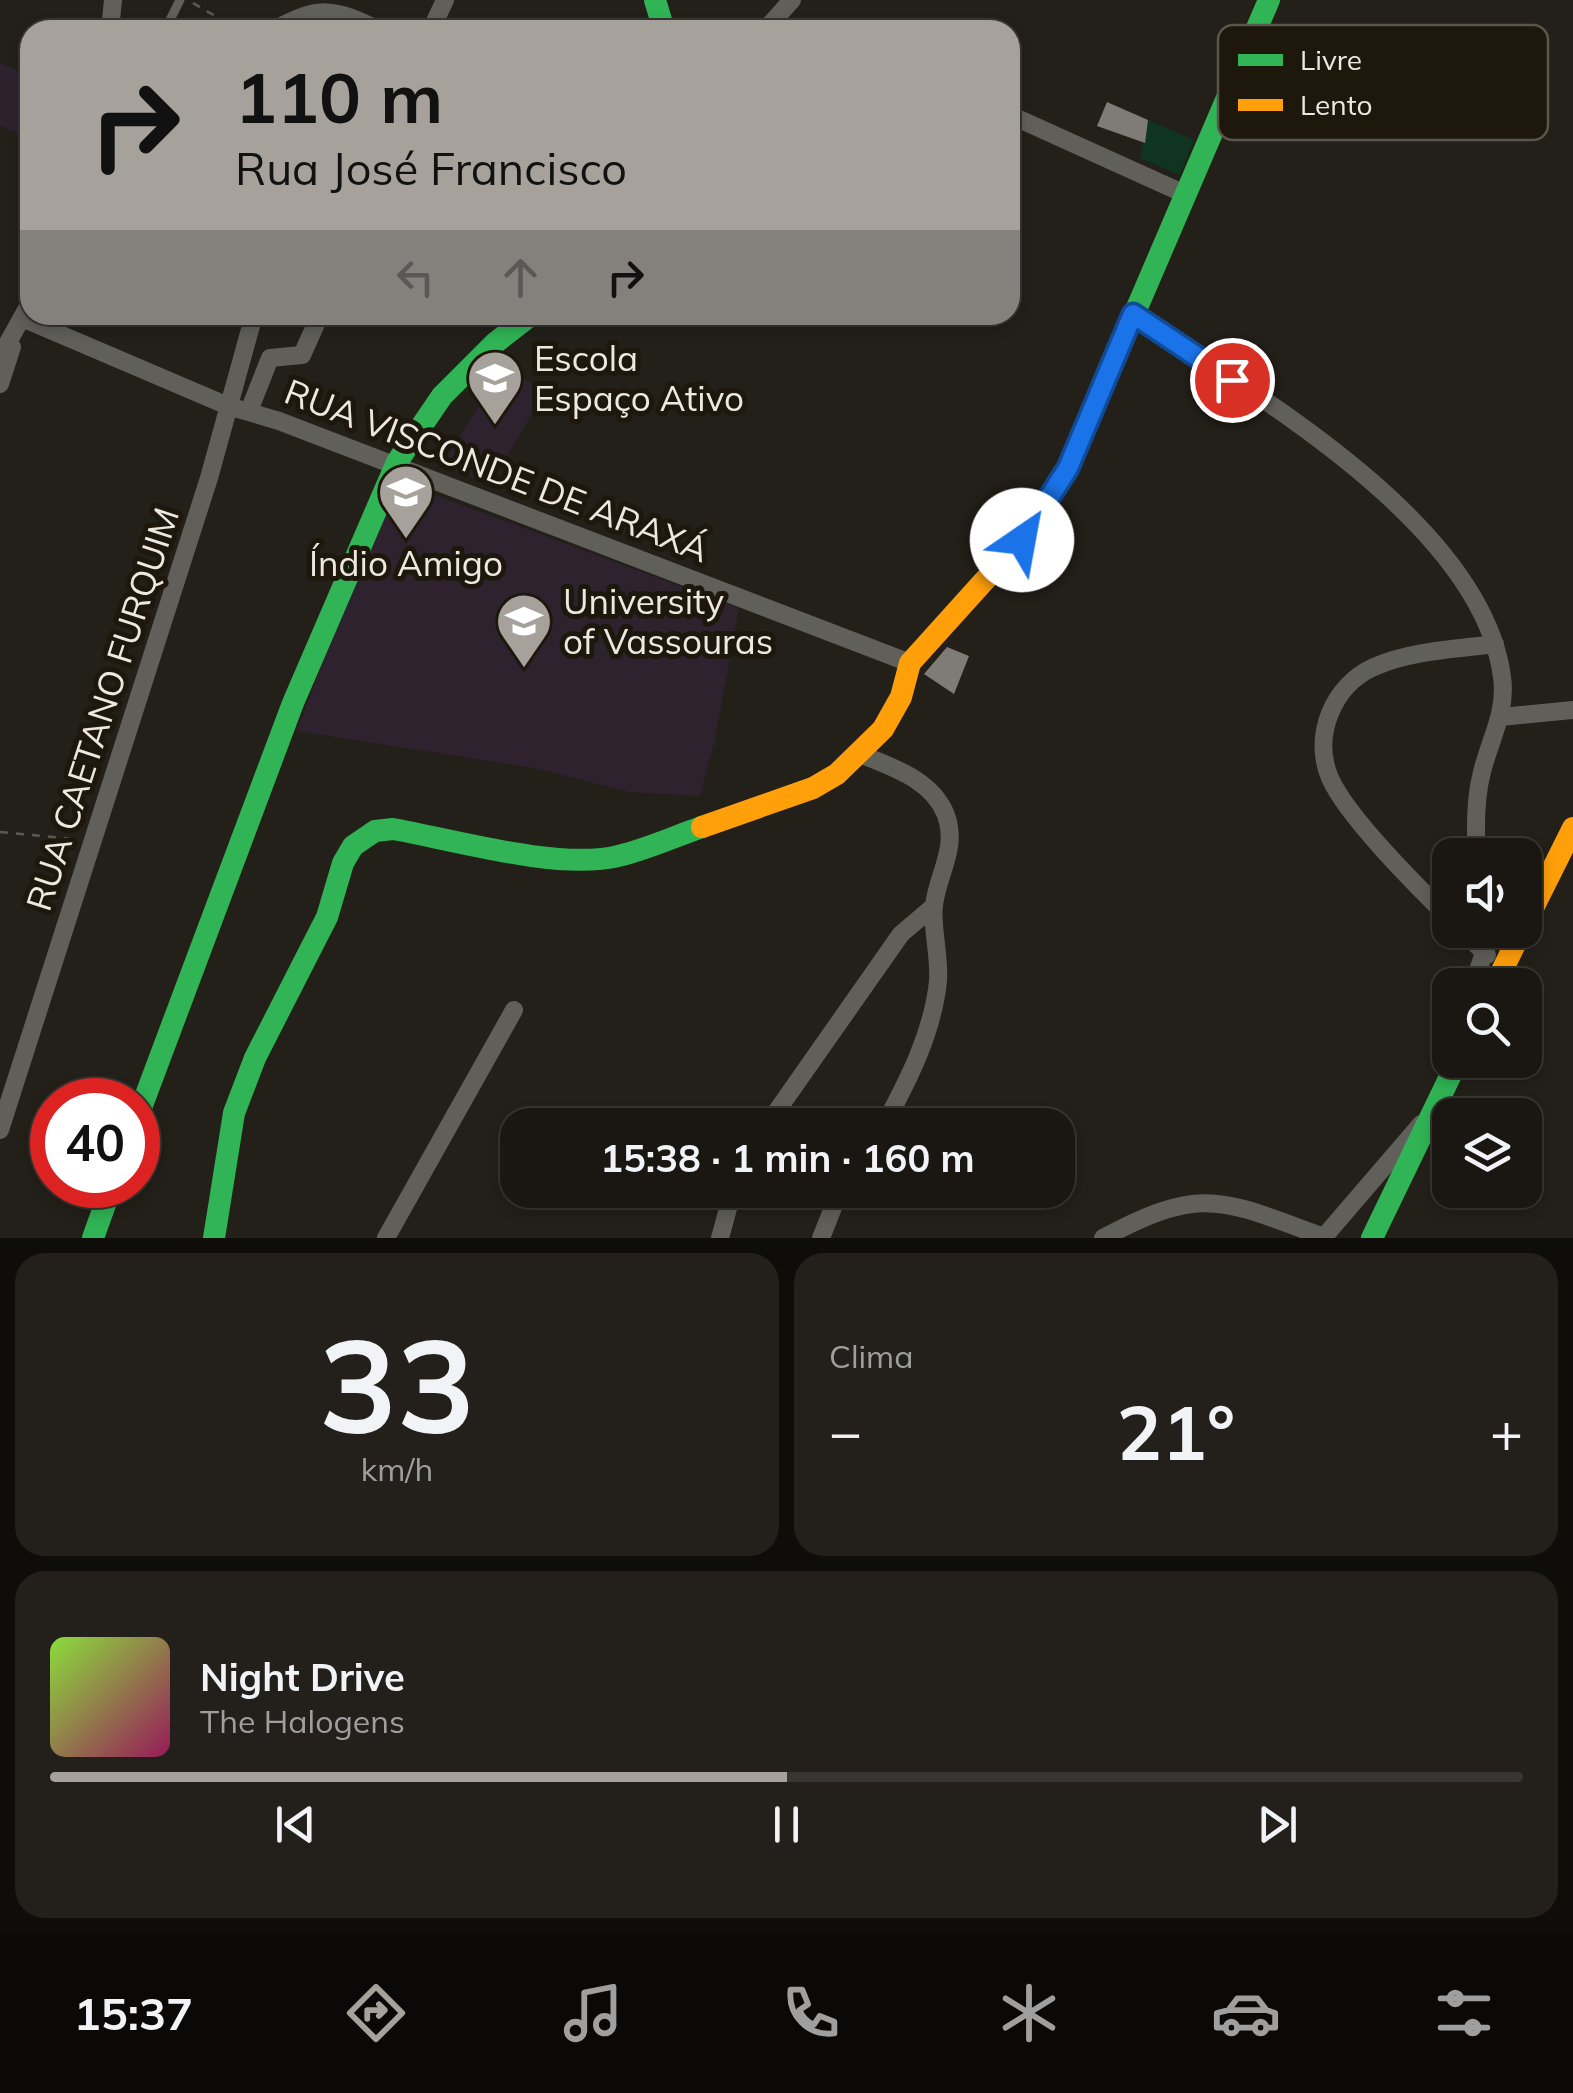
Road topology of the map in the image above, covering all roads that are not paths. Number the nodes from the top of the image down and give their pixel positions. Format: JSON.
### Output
{"nodes":[{"id":1,"x":792,"y":0,"type":"edge"},
{"id":2,"x":1269,"y":0,"type":"edge"},
{"id":3,"x":342,"y":6,"type":"edge"},
{"id":4,"x":295,"y":20,"type":"edge"},
{"id":5,"x":364,"y":20,"type":"edge"},
{"id":6,"x":775,"y":20,"type":"edge"},
{"id":7,"x":1258,"y":25,"type":"edge"},
{"id":8,"x":1020,"y":119,"type":"edge"},
{"id":9,"x":1218,"y":121,"type":"edge"},
{"id":10,"x":1187,"y":195,"type":"junction"},
{"id":11,"x":1133,"y":314,"type":"junction"},
{"id":12,"x":20,"y":323,"type":"edge"},
{"id":13,"x":21,"y":325,"type":"edge"},
{"id":14,"x":44,"y":325,"type":"edge"},
{"id":15,"x":251,"y":325,"type":"edge"},
{"id":16,"x":315,"y":325,"type":"edge"},
{"id":17,"x":518,"y":325,"type":"edge"},
{"id":18,"x":0,"y":357,"type":"edge"},
{"id":19,"x":0,"y":384,"type":"edge"},
{"id":20,"x":228,"y":406,"type":"junction"},
{"id":21,"x":249,"y":411,"type":"junction"},
{"id":22,"x":1495,"y":644,"type":"junction"},
{"id":23,"x":910,"y":663,"type":"junction"},
{"id":24,"x":1573,"y":710,"type":"edge"},
{"id":25,"x":1501,"y":717,"type":"junction"},
{"id":26,"x":860,"y":754,"type":"junction"},
{"id":27,"x":1573,"y":828,"type":"edge"},
{"id":28,"x":1477,"y":838,"type":"edge"},
{"id":29,"x":1542,"y":891,"type":"edge"},
{"id":30,"x":1432,"y":899,"type":"edge"},
{"id":31,"x":934,"y":906,"type":"junction"},
{"id":32,"x":1477,"y":948,"type":"edge"},
{"id":33,"x":1494,"y":968,"type":"edge"},
{"id":34,"x":514,"y":1010,"type":"dead end"},
{"id":35,"x":152,"y":1078,"type":"edge"},
{"id":36,"x":779,"y":1108,"type":"edge"},
{"id":37,"x":892,"y":1108,"type":"edge"},
{"id":38,"x":1432,"y":1111,"type":"edge"},
{"id":39,"x":1432,"y":1112,"type":"edge"},
{"id":40,"x":0,"y":1126,"type":"edge"},
{"id":41,"x":103,"y":1208,"type":"edge"},
{"id":42,"x":728,"y":1208,"type":"edge"},
{"id":43,"x":832,"y":1208,"type":"edge"},
{"id":44,"x":92,"y":1238,"type":"edge"},
{"id":45,"x":214,"y":1238,"type":"edge"},
{"id":46,"x":386,"y":1238,"type":"edge"},
{"id":47,"x":720,"y":1238,"type":"edge"},
{"id":48,"x":820,"y":1238,"type":"edge"},
{"id":49,"x":1103,"y":1238,"type":"edge"},
{"id":50,"x":1324,"y":1238,"type":"edge"},
{"id":51,"x":1372,"y":1238,"type":"edge"}],
"edges":[{"from":1,"to":6,"type":"street"},
{"from":2,"to":7,"type":"street"},
{"from":3,"to":4,"type":"street"},
{"from":3,"to":5,"type":"street"},
{"from":8,"to":10,"type":"street"},
{"from":9,"to":10,"type":"street"},
{"from":10,"to":11,"type":"street"},
{"from":11,"to":22,"type":"street"},
{"from":11,"to":23,"type":"street"},
{"from":12,"to":18,"type":"street"},
{"from":13,"to":19,"type":"street"},
{"from":14,"to":20,"type":"street","name":"RUA VISCONDE DE ARAXÁ"},
{"from":15,"to":20,"type":"street","name":"RUA CAETANO FURQUIM"},
{"from":16,"to":21,"type":"street"},
{"from":17,"to":35,"type":"street"},
{"from":20,"to":21,"type":"street","name":"RUA VISCONDE DE ARAXÁ"},
{"from":20,"to":40,"type":"street","name":"RUA CAETANO FURQUIM"},
{"from":21,"to":23,"type":"street","name":"RUA VISCONDE DE ARAXÁ"},
{"from":22,"to":25,"type":"street"},
{"from":22,"to":30,"type":"street"},
{"from":23,"to":26,"type":"street"},
{"from":24,"to":25,"type":"street"},
{"from":25,"to":28,"type":"street"},
{"from":26,"to":31,"type":"street"},
{"from":26,"to":45,"type":"street"},
{"from":27,"to":29,"type":"street"},
{"from":31,"to":36,"type":"street"},
{"from":31,"to":37,"type":"street"},
{"from":32,"to":33,"type":"street"},
{"from":34,"to":46,"type":"street"},
{"from":38,"to":50,"type":"street"},
{"from":39,"to":51,"type":"street"},
{"from":41,"to":44,"type":"street"},
{"from":42,"to":47,"type":"street"},
{"from":43,"to":48,"type":"street"},
{"from":49,"to":50,"type":"street"}]}
